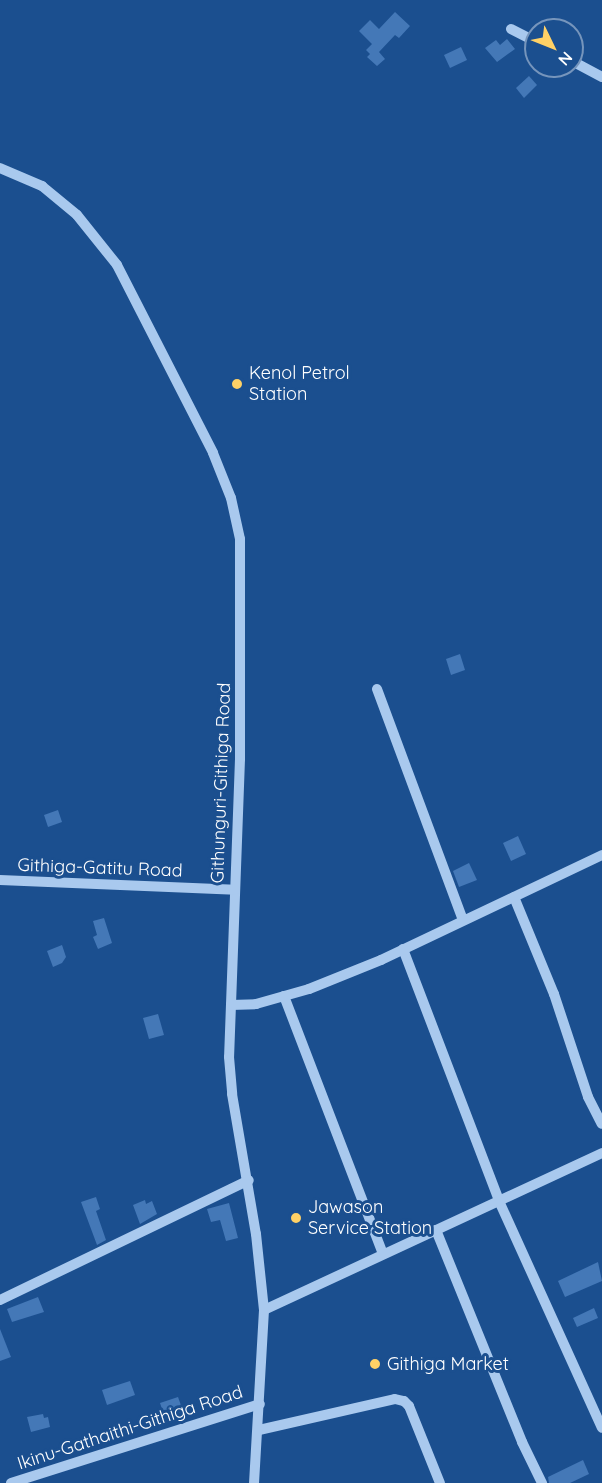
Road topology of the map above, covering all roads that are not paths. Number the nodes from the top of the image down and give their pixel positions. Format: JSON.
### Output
{"nodes":[{"id":1,"x":511,"y":29,"type":"dead end"},
{"id":2,"x":524,"y":36,"type":"edge"},
{"id":3,"x":584,"y":67,"type":"edge"},
{"id":4,"x":602,"y":77,"type":"edge"},
{"id":5,"x":0,"y":168,"type":"edge"},
{"id":6,"x":377,"y":688,"type":"dead end"},
{"id":7,"x":602,"y":855,"type":"edge"},
{"id":8,"x":0,"y":880,"type":"edge"},
{"id":9,"x":235,"y":890,"type":"junction"},
{"id":10,"x":514,"y":897,"type":"junction"},
{"id":11,"x":463,"y":920,"type":"junction"},
{"id":12,"x":403,"y":949,"type":"junction"},
{"id":13,"x":284,"y":996,"type":"junction"},
{"id":14,"x":231,"y":1005,"type":"junction"},
{"id":15,"x":602,"y":1124,"type":"edge"},
{"id":16,"x":602,"y":1153,"type":"edge"},
{"id":17,"x":249,"y":1180,"type":"junction"},
{"id":18,"x":499,"y":1201,"type":"junction"},
{"id":19,"x":436,"y":1230,"type":"junction"},
{"id":20,"x":383,"y":1254,"type":"junction"},
{"id":21,"x":0,"y":1300,"type":"edge"},
{"id":22,"x":264,"y":1310,"type":"junction"},
{"id":23,"x":260,"y":1404,"type":"junction"},
{"id":24,"x":602,"y":1428,"type":"edge"},
{"id":25,"x":259,"y":1431,"type":"junction"},
{"id":26,"x":11,"y":1483,"type":"edge"},
{"id":27,"x":254,"y":1483,"type":"edge"},
{"id":28,"x":440,"y":1483,"type":"edge"},
{"id":29,"x":542,"y":1483,"type":"edge"}],
"edges":[{"from":1,"to":2,"type":"street"},
{"from":3,"to":4,"type":"street"},
{"from":5,"to":9,"type":"street","name":"Githunguri-Githiga Road"},
{"from":6,"to":11,"type":"street"},
{"from":7,"to":10,"type":"street"},
{"from":8,"to":9,"type":"street","name":"Githiga-Gatitu Road"},
{"from":9,"to":14,"type":"street","name":"Githunguri-Githiga Road"},
{"from":10,"to":11,"type":"street"},
{"from":10,"to":15,"type":"street"},
{"from":11,"to":12,"type":"street"},
{"from":12,"to":13,"type":"street"},
{"from":12,"to":18,"type":"street"},
{"from":13,"to":14,"type":"street"},
{"from":13,"to":20,"type":"street"},
{"from":14,"to":17,"type":"street","name":"Githunguri-Githiga Road"},
{"from":16,"to":18,"type":"street"},
{"from":17,"to":21,"type":"street"},
{"from":17,"to":22,"type":"street","name":"Githunguri-Githiga Road"},
{"from":18,"to":19,"type":"street"},
{"from":18,"to":24,"type":"street"},
{"from":19,"to":20,"type":"street"},
{"from":19,"to":29,"type":"street"},
{"from":20,"to":22,"type":"street"},
{"from":22,"to":23,"type":"street","name":"Githunguri-Githiga Road"},
{"from":23,"to":25,"type":"street","name":"Githunguri-Githiga Road"},
{"from":23,"to":26,"type":"street","name":"Ikinu-Gathaithi-Githiga Road"},
{"from":25,"to":27,"type":"street","name":"Githunguri-Githiga Road"},
{"from":25,"to":28,"type":"street"}]}
